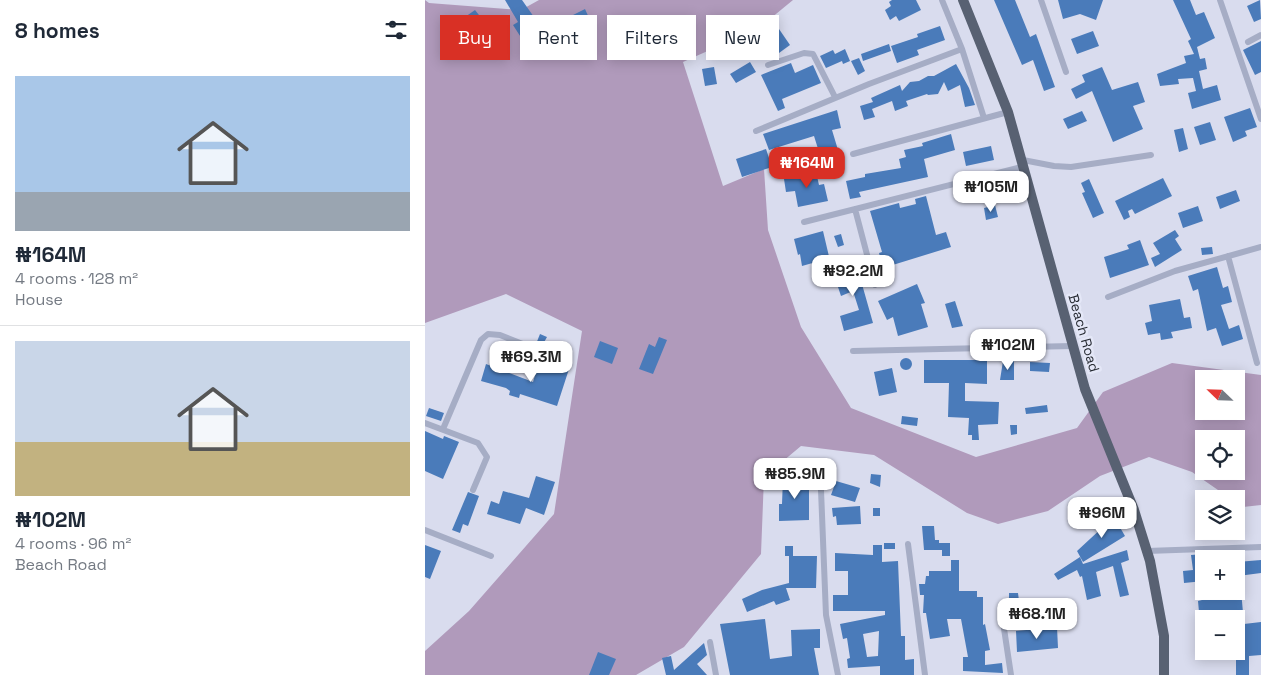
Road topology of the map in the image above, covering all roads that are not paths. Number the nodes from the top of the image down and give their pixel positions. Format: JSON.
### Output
{"nodes":[{"id":1,"x":942,"y":0,"type":"edge"},
{"id":2,"x":963,"y":0,"type":"edge"},
{"id":3,"x":1041,"y":0,"type":"edge"},
{"id":4,"x":1219,"y":0,"type":"edge"},
{"id":5,"x":1261,"y":35,"type":"edge"},
{"id":6,"x":1248,"y":42,"type":"dead end"},
{"id":7,"x":962,"y":49,"type":"junction"},
{"id":8,"x":768,"y":65,"type":"dead end"},
{"id":9,"x":1066,"y":72,"type":"dead end"},
{"id":10,"x":835,"y":97,"type":"junction"},
{"id":11,"x":1008,"y":112,"type":"junction"},
{"id":12,"x":984,"y":118,"type":"junction"},
{"id":13,"x":1261,"y":119,"type":"edge"},
{"id":14,"x":756,"y":131,"type":"dead end"},
{"id":15,"x":853,"y":154,"type":"dead end"},
{"id":16,"x":1151,"y":155,"type":"dead end"},
{"id":17,"x":1024,"y":163,"type":"junction"},
{"id":18,"x":855,"y":209,"type":"junction"},
{"id":19,"x":804,"y":222,"type":"dead end"},
{"id":20,"x":1261,"y":247,"type":"edge"},
{"id":21,"x":1228,"y":256,"type":"junction"},
{"id":22,"x":875,"y":285,"type":"dead end"},
{"id":23,"x":1107,"y":297,"type":"dead end"},
{"id":24,"x":1072,"y":346,"type":"junction"},
{"id":25,"x":853,"y":352,"type":"dead end"},
{"id":26,"x":563,"y":360,"type":"dead end"},
{"id":27,"x":1257,"y":363,"type":"dead end"},
{"id":28,"x":425,"y":423,"type":"edge"},
{"id":29,"x":443,"y":429,"type":"junction"},
{"id":30,"x":821,"y":464,"type":"dead end"},
{"id":31,"x":473,"y":490,"type":"dead end"},
{"id":32,"x":425,"y":530,"type":"edge"},
{"id":33,"x":908,"y":544,"type":"dead end"},
{"id":34,"x":1261,"y":547,"type":"edge"},
{"id":35,"x":1147,"y":551,"type":"junction"},
{"id":36,"x":491,"y":556,"type":"dead end"},
{"id":37,"x":1003,"y":622,"type":"dead end"},
{"id":38,"x":711,"y":642,"type":"dead end"},
{"id":39,"x":716,"y":675,"type":"edge"},
{"id":40,"x":838,"y":675,"type":"edge"},
{"id":41,"x":925,"y":675,"type":"edge"},
{"id":42,"x":1011,"y":675,"type":"edge"},
{"id":43,"x":1164,"y":675,"type":"edge"}],
"edges":[{"from":1,"to":7,"type":"street"},
{"from":2,"to":11,"type":"main road","name":"Beach Road"},
{"from":3,"to":9,"type":"street"},
{"from":4,"to":13,"type":"street"},
{"from":5,"to":6,"type":"street"},
{"from":7,"to":10,"type":"street"},
{"from":7,"to":12,"type":"street"},
{"from":8,"to":10,"type":"street"},
{"from":10,"to":14,"type":"street"},
{"from":11,"to":12,"type":"street"},
{"from":11,"to":17,"type":"main road","name":"Beach Road"},
{"from":12,"to":15,"type":"street"},
{"from":16,"to":17,"type":"street"},
{"from":17,"to":18,"type":"street"},
{"from":17,"to":24,"type":"main road","name":"Beach Road"},
{"from":18,"to":19,"type":"street"},
{"from":18,"to":22,"type":"street"},
{"from":20,"to":21,"type":"street"},
{"from":21,"to":23,"type":"street"},
{"from":21,"to":27,"type":"street"},
{"from":24,"to":25,"type":"street"},
{"from":24,"to":35,"type":"main road","name":"Beach Road"},
{"from":26,"to":29,"type":"street"},
{"from":28,"to":29,"type":"street"},
{"from":29,"to":31,"type":"street"},
{"from":30,"to":40,"type":"street"},
{"from":32,"to":36,"type":"street"},
{"from":33,"to":41,"type":"street"},
{"from":34,"to":35,"type":"street"},
{"from":35,"to":43,"type":"main road","name":"Beach Road"},
{"from":37,"to":42,"type":"street"},
{"from":38,"to":39,"type":"street"}]}
